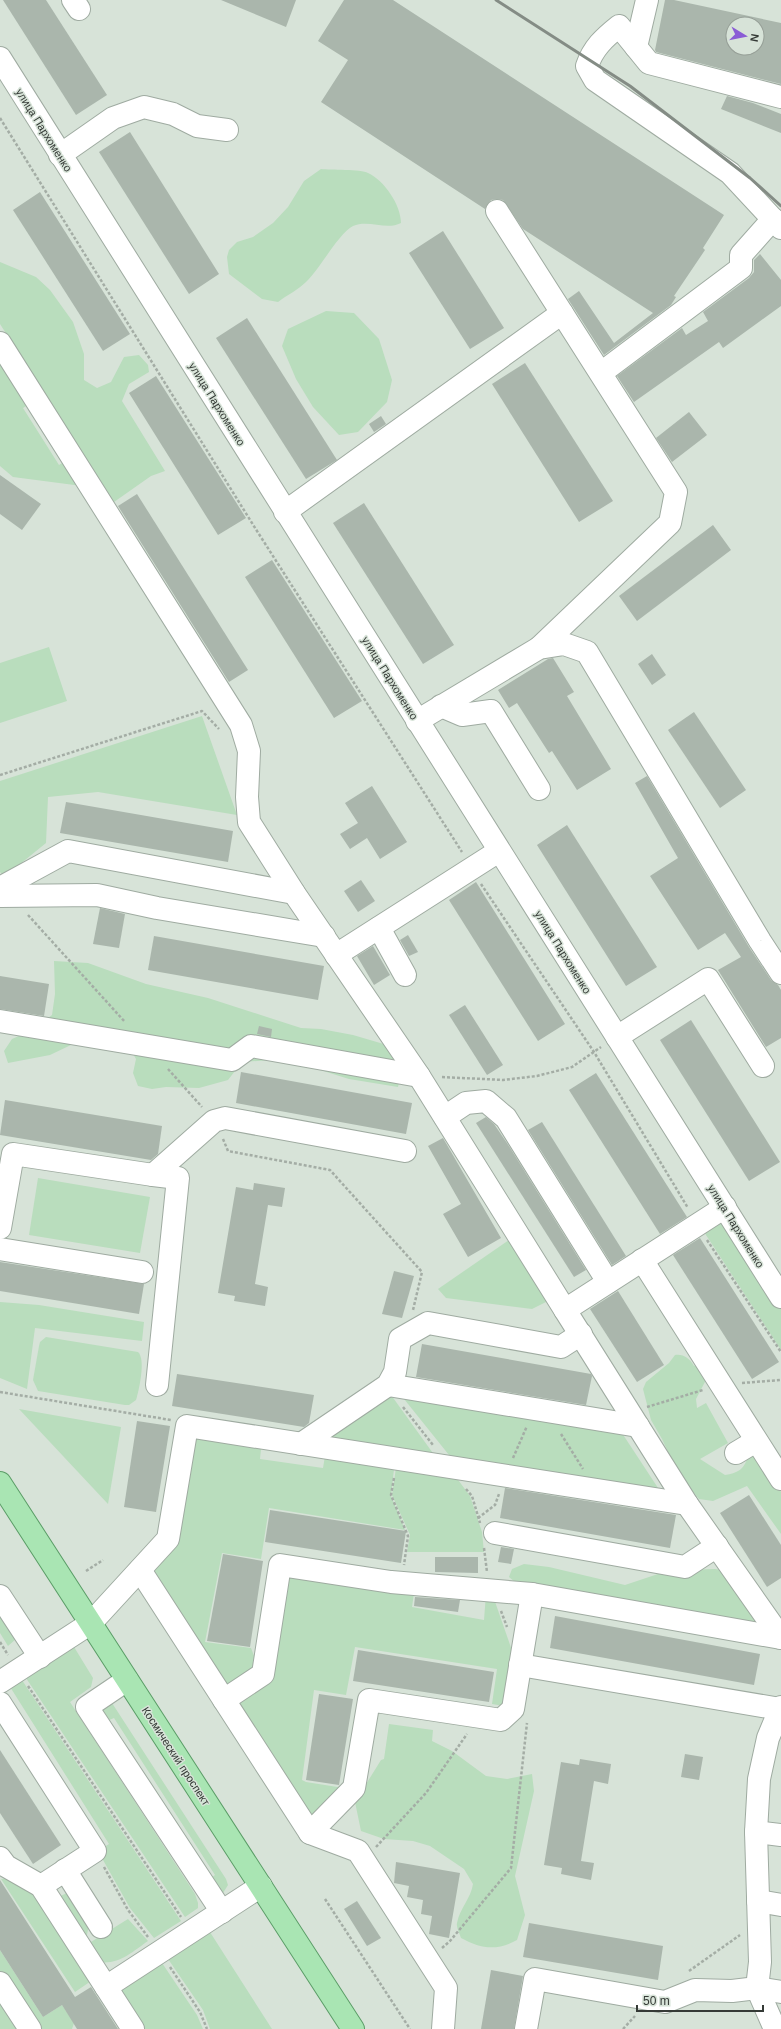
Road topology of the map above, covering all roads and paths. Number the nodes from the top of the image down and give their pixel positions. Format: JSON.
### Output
{"nodes":[{"id":1,"x":647,"y":0,"type":"edge"},
{"id":2,"x":636,"y":47,"type":"junction"},
{"id":3,"x":0,"y":58,"type":"edge"},
{"id":4,"x":781,"y":97,"type":"edge"},
{"id":5,"x":0,"y":118,"type":"edge"},
{"id":6,"x":227,"y":130,"type":"dead end"},
{"id":7,"x":60,"y":155,"type":"junction"},
{"id":8,"x":497,"y":211,"type":"dead end"},
{"id":9,"x":777,"y":224,"type":"edge"},
{"id":10,"x":562,"y":313,"type":"junction"},
{"id":11,"x":0,"y":342,"type":"edge"},
{"id":12,"x":601,"y":373,"type":"junction"},
{"id":13,"x":285,"y":512,"type":"junction"},
{"id":14,"x":539,"y":648,"type":"junction"},
{"id":15,"x":441,"y":706,"type":"junction"},
{"id":16,"x":417,"y":721,"type":"junction"},
{"id":17,"x":223,"y":733,"type":"dead end"},
{"id":18,"x":0,"y":775,"type":"edge"},
{"id":19,"x":539,"y":789,"type":"dead end"},
{"id":20,"x":499,"y":851,"type":"junction"},
{"id":21,"x":471,"y":869,"type":"junction"},
{"id":22,"x":4,"y":893,"type":"edge"},
{"id":23,"x":294,"y":893,"type":"junction"},
{"id":24,"x":379,"y":928,"type":"junction"},
{"id":25,"x":324,"y":936,"type":"junction"},
{"id":26,"x":336,"y":955,"type":"junction"},
{"id":27,"x":781,"y":973,"type":"edge"},
{"id":28,"x":405,"y":975,"type":"dead end"},
{"id":29,"x":0,"y":1021,"type":"edge"},
{"id":30,"x":126,"y":1023,"type":"dead end"},
{"id":31,"x":617,"y":1037,"type":"junction"},
{"id":32,"x":147,"y":1046,"type":"junction"},
{"id":33,"x":594,"y":1052,"type":"junction"},
{"id":34,"x":763,"y":1066,"type":"dead end"},
{"id":35,"x":419,"y":1076,"type":"junction"},
{"id":36,"x":445,"y":1117,"type":"junction"},
{"id":37,"x":214,"y":1121,"type":"junction"},
{"id":38,"x":405,"y":1151,"type":"dead end"},
{"id":39,"x":153,"y":1175,"type":"junction"},
{"id":40,"x":725,"y":1207,"type":"junction"},
{"id":41,"x":698,"y":1225,"type":"junction"},
{"id":42,"x":0,"y":1228,"type":"edge"},
{"id":43,"x":0,"y":1249,"type":"edge"},
{"id":44,"x":642,"y":1260,"type":"junction"},
{"id":45,"x":142,"y":1272,"type":"dead end"},
{"id":46,"x":608,"y":1282,"type":"junction"},
{"id":47,"x":781,"y":1297,"type":"edge"},
{"id":48,"x":566,"y":1310,"type":"junction"},
{"id":49,"x":428,"y":1323,"type":"junction"},
{"id":50,"x":581,"y":1334,"type":"junction"},
{"id":51,"x":781,"y":1352,"type":"edge"},
{"id":52,"x":781,"y":1380,"type":"edge"},
{"id":53,"x":157,"y":1385,"type":"dead end"},
{"id":54,"x":388,"y":1385,"type":"junction"},
{"id":55,"x":721,"y":1385,"type":"junction"},
{"id":56,"x":0,"y":1392,"type":"edge"},
{"id":57,"x":548,"y":1411,"type":"junction"},
{"id":58,"x":641,"y":1417,"type":"junction"},
{"id":59,"x":179,"y":1421,"type":"dead end"},
{"id":60,"x":756,"y":1441,"type":"junction"},
{"id":61,"x":300,"y":1444,"type":"junction"},
{"id":62,"x":736,"y":1453,"type":"dead end"},
{"id":63,"x":396,"y":1460,"type":"junction"},
{"id":64,"x":452,"y":1468,"type":"junction"},
{"id":65,"x":781,"y":1479,"type":"edge"},
{"id":66,"x":0,"y":1483,"type":"edge"},
{"id":67,"x":596,"y":1490,"type":"junction"},
{"id":68,"x":687,"y":1504,"type":"junction"},
{"id":69,"x":487,"y":1534,"type":"junction"},
{"id":70,"x":717,"y":1546,"type":"junction"},
{"id":71,"x":103,"y":1560,"type":"dead end"},
{"id":72,"x":140,"y":1570,"type":"junction"},
{"id":73,"x":86,"y":1571,"type":"dead end"},
{"id":74,"x":401,"y":1583,"type":"junction"},
{"id":75,"x":494,"y":1591,"type":"junction"},
{"id":76,"x":532,"y":1594,"type":"junction"},
{"id":77,"x":0,"y":1596,"type":"edge"},
{"id":78,"x":91,"y":1623,"type":"junction"},
{"id":79,"x":507,"y":1628,"type":"dead end"},
{"id":80,"x":781,"y":1638,"type":"edge"},
{"id":81,"x":0,"y":1642,"type":"edge"},
{"id":82,"x":40,"y":1657,"type":"junction"},
{"id":83,"x":520,"y":1665,"type":"junction"},
{"id":84,"x":18,"y":1670,"type":"junction"},
{"id":85,"x":127,"y":1680,"type":"junction"},
{"id":86,"x":0,"y":1682,"type":"edge"},
{"id":87,"x":224,"y":1700,"type":"junction"},
{"id":88,"x":0,"y":1703,"type":"edge"},
{"id":89,"x":780,"y":1708,"type":"edge"},
{"id":90,"x":479,"y":1717,"type":"junction"},
{"id":91,"x":527,"y":1719,"type":"dead end"},
{"id":92,"x":756,"y":1832,"type":"junction"},
{"id":93,"x":310,"y":1833,"type":"junction"},
{"id":94,"x":781,"y":1835,"type":"edge"},
{"id":95,"x":364,"y":1860,"type":"junction"},
{"id":96,"x":2,"y":1864,"type":"edge"},
{"id":97,"x":65,"y":1870,"type":"junction"},
{"id":98,"x":40,"y":1886,"type":"junction"},
{"id":99,"x":261,"y":1886,"type":"junction"},
{"id":100,"x":325,"y":1899,"type":"dead end"},
{"id":101,"x":781,"y":1905,"type":"edge"},
{"id":102,"x":758,"y":1911,"type":"junction"},
{"id":103,"x":222,"y":1912,"type":"junction"},
{"id":104,"x":101,"y":1927,"type":"dead end"},
{"id":105,"x":191,"y":1932,"type":"junction"},
{"id":106,"x":428,"y":1960,"type":"junction"},
{"id":107,"x":687,"y":1972,"type":"dead end"},
{"id":108,"x":0,"y":1982,"type":"edge"},
{"id":109,"x":106,"y":1987,"type":"junction"},
{"id":110,"x":757,"y":1988,"type":"junction"},
{"id":111,"x":781,"y":1992,"type":"edge"},
{"id":112,"x":30,"y":2029,"type":"edge"},
{"id":113,"x":133,"y":2029,"type":"edge"},
{"id":114,"x":353,"y":2029,"type":"edge"},
{"id":115,"x":410,"y":2029,"type":"edge"},
{"id":116,"x":442,"y":2029,"type":"edge"},
{"id":117,"x":526,"y":2029,"type":"edge"},
{"id":118,"x":775,"y":2029,"type":"edge"}],
"edges":[{"from":1,"to":2,"type":"street"},
{"from":2,"to":4,"type":"street"},
{"from":2,"to":9,"type":"street"},
{"from":3,"to":7,"type":"street","name":"улица Пархоменко"},
{"from":5,"to":21,"type":"path"},
{"from":6,"to":7,"type":"street"},
{"from":7,"to":13,"type":"street","name":"улица Пархоменко"},
{"from":8,"to":10,"type":"street"},
{"from":9,"to":12,"type":"street"},
{"from":10,"to":12,"type":"street"},
{"from":10,"to":13,"type":"street"},
{"from":11,"to":23,"type":"street"},
{"from":12,"to":14,"type":"street"},
{"from":13,"to":16,"type":"street","name":"улица Пархоменко"},
{"from":14,"to":15,"type":"street"},
{"from":14,"to":27,"type":"street"},
{"from":15,"to":16,"type":"street"},
{"from":15,"to":19,"type":"street"},
{"from":16,"to":20,"type":"street","name":"улица Пархоменко"},
{"from":17,"to":18,"type":"path"},
{"from":20,"to":21,"type":"street"},
{"from":20,"to":31,"type":"street","name":"улица Пархоменко"},
{"from":21,"to":24,"type":"street"},
{"from":21,"to":33,"type":"path"},
{"from":22,"to":23,"type":"street"},
{"from":22,"to":25,"type":"street"},
{"from":22,"to":30,"type":"path"},
{"from":23,"to":25,"type":"street"},
{"from":24,"to":26,"type":"street"},
{"from":24,"to":28,"type":"street"},
{"from":25,"to":26,"type":"street"},
{"from":26,"to":35,"type":"street"},
{"from":29,"to":32,"type":"street"},
{"from":31,"to":33,"type":"path"},
{"from":31,"to":34,"type":"street"},
{"from":31,"to":40,"type":"street","name":"улица Пархоменко"},
{"from":32,"to":35,"type":"street"},
{"from":32,"to":37,"type":"path"},
{"from":33,"to":35,"type":"path"},
{"from":33,"to":41,"type":"path"},
{"from":35,"to":36,"type":"street"},
{"from":36,"to":46,"type":"street"},
{"from":36,"to":48,"type":"street"},
{"from":37,"to":38,"type":"street"},
{"from":37,"to":39,"type":"street"},
{"from":37,"to":49,"type":"path"},
{"from":39,"to":42,"type":"street"},
{"from":39,"to":53,"type":"street"},
{"from":40,"to":41,"type":"street"},
{"from":40,"to":47,"type":"street","name":"улица Пархоменко"},
{"from":41,"to":44,"type":"street"},
{"from":41,"to":51,"type":"path"},
{"from":43,"to":45,"type":"street"},
{"from":44,"to":46,"type":"street"},
{"from":44,"to":55,"type":"street"},
{"from":46,"to":48,"type":"street"},
{"from":48,"to":50,"type":"street"},
{"from":49,"to":50,"type":"street"},
{"from":49,"to":54,"type":"street"},
{"from":50,"to":58,"type":"street"},
{"from":52,"to":55,"type":"path"},
{"from":54,"to":57,"type":"street"},
{"from":54,"to":61,"type":"street"},
{"from":54,"to":64,"type":"path"},
{"from":55,"to":58,"type":"path"},
{"from":55,"to":60,"type":"street"},
{"from":56,"to":59,"type":"path"},
{"from":57,"to":58,"type":"street"},
{"from":57,"to":67,"type":"path"},
{"from":58,"to":68,"type":"street"},
{"from":60,"to":62,"type":"street"},
{"from":60,"to":65,"type":"street"},
{"from":61,"to":63,"type":"street"},
{"from":61,"to":72,"type":"street"},
{"from":63,"to":64,"type":"street"},
{"from":63,"to":74,"type":"path"},
{"from":64,"to":67,"type":"street"},
{"from":64,"to":69,"type":"path"},
{"from":66,"to":78,"type":"main road","name":"Космический проспект"},
{"from":67,"to":68,"type":"street"},
{"from":68,"to":70,"type":"street"},
{"from":69,"to":70,"type":"street"},
{"from":69,"to":75,"type":"path"},
{"from":70,"to":80,"type":"street"},
{"from":71,"to":73,"type":"path"},
{"from":72,"to":78,"type":"street"},
{"from":72,"to":87,"type":"street"},
{"from":74,"to":75,"type":"street"},
{"from":74,"to":87,"type":"street"},
{"from":75,"to":76,"type":"street"},
{"from":75,"to":79,"type":"path"},
{"from":76,"to":80,"type":"street"},
{"from":76,"to":83,"type":"street"},
{"from":77,"to":82,"type":"street"},
{"from":78,"to":82,"type":"street"},
{"from":78,"to":85,"type":"main road","name":"Космический проспект"},
{"from":81,"to":84,"type":"path"},
{"from":82,"to":84,"type":"street"},
{"from":83,"to":89,"type":"street"},
{"from":83,"to":90,"type":"street"},
{"from":84,"to":86,"type":"street"},
{"from":84,"to":105,"type":"path"},
{"from":85,"to":99,"type":"main road","name":"Космический проспект"},
{"from":85,"to":103,"type":"street"},
{"from":87,"to":93,"type":"street"},
{"from":88,"to":97,"type":"street"},
{"from":89,"to":92,"type":"street"},
{"from":90,"to":93,"type":"street"},
{"from":90,"to":95,"type":"path"},
{"from":91,"to":106,"type":"path"},
{"from":92,"to":94,"type":"street"},
{"from":92,"to":102,"type":"street"},
{"from":93,"to":95,"type":"street"},
{"from":95,"to":106,"type":"street"},
{"from":96,"to":98,"type":"street"},
{"from":97,"to":98,"type":"street"},
{"from":97,"to":104,"type":"street"},
{"from":98,"to":109,"type":"street"},
{"from":99,"to":103,"type":"street"},
{"from":99,"to":114,"type":"main road","name":"Космический проспект"},
{"from":100,"to":115,"type":"path"},
{"from":101,"to":102,"type":"street"},
{"from":102,"to":107,"type":"path"},
{"from":102,"to":110,"type":"street"},
{"from":103,"to":105,"type":"street"},
{"from":105,"to":109,"type":"street"},
{"from":106,"to":116,"type":"street"},
{"from":108,"to":112,"type":"street"},
{"from":109,"to":113,"type":"street"},
{"from":110,"to":111,"type":"street"},
{"from":110,"to":117,"type":"street"},
{"from":110,"to":118,"type":"street"}]}
